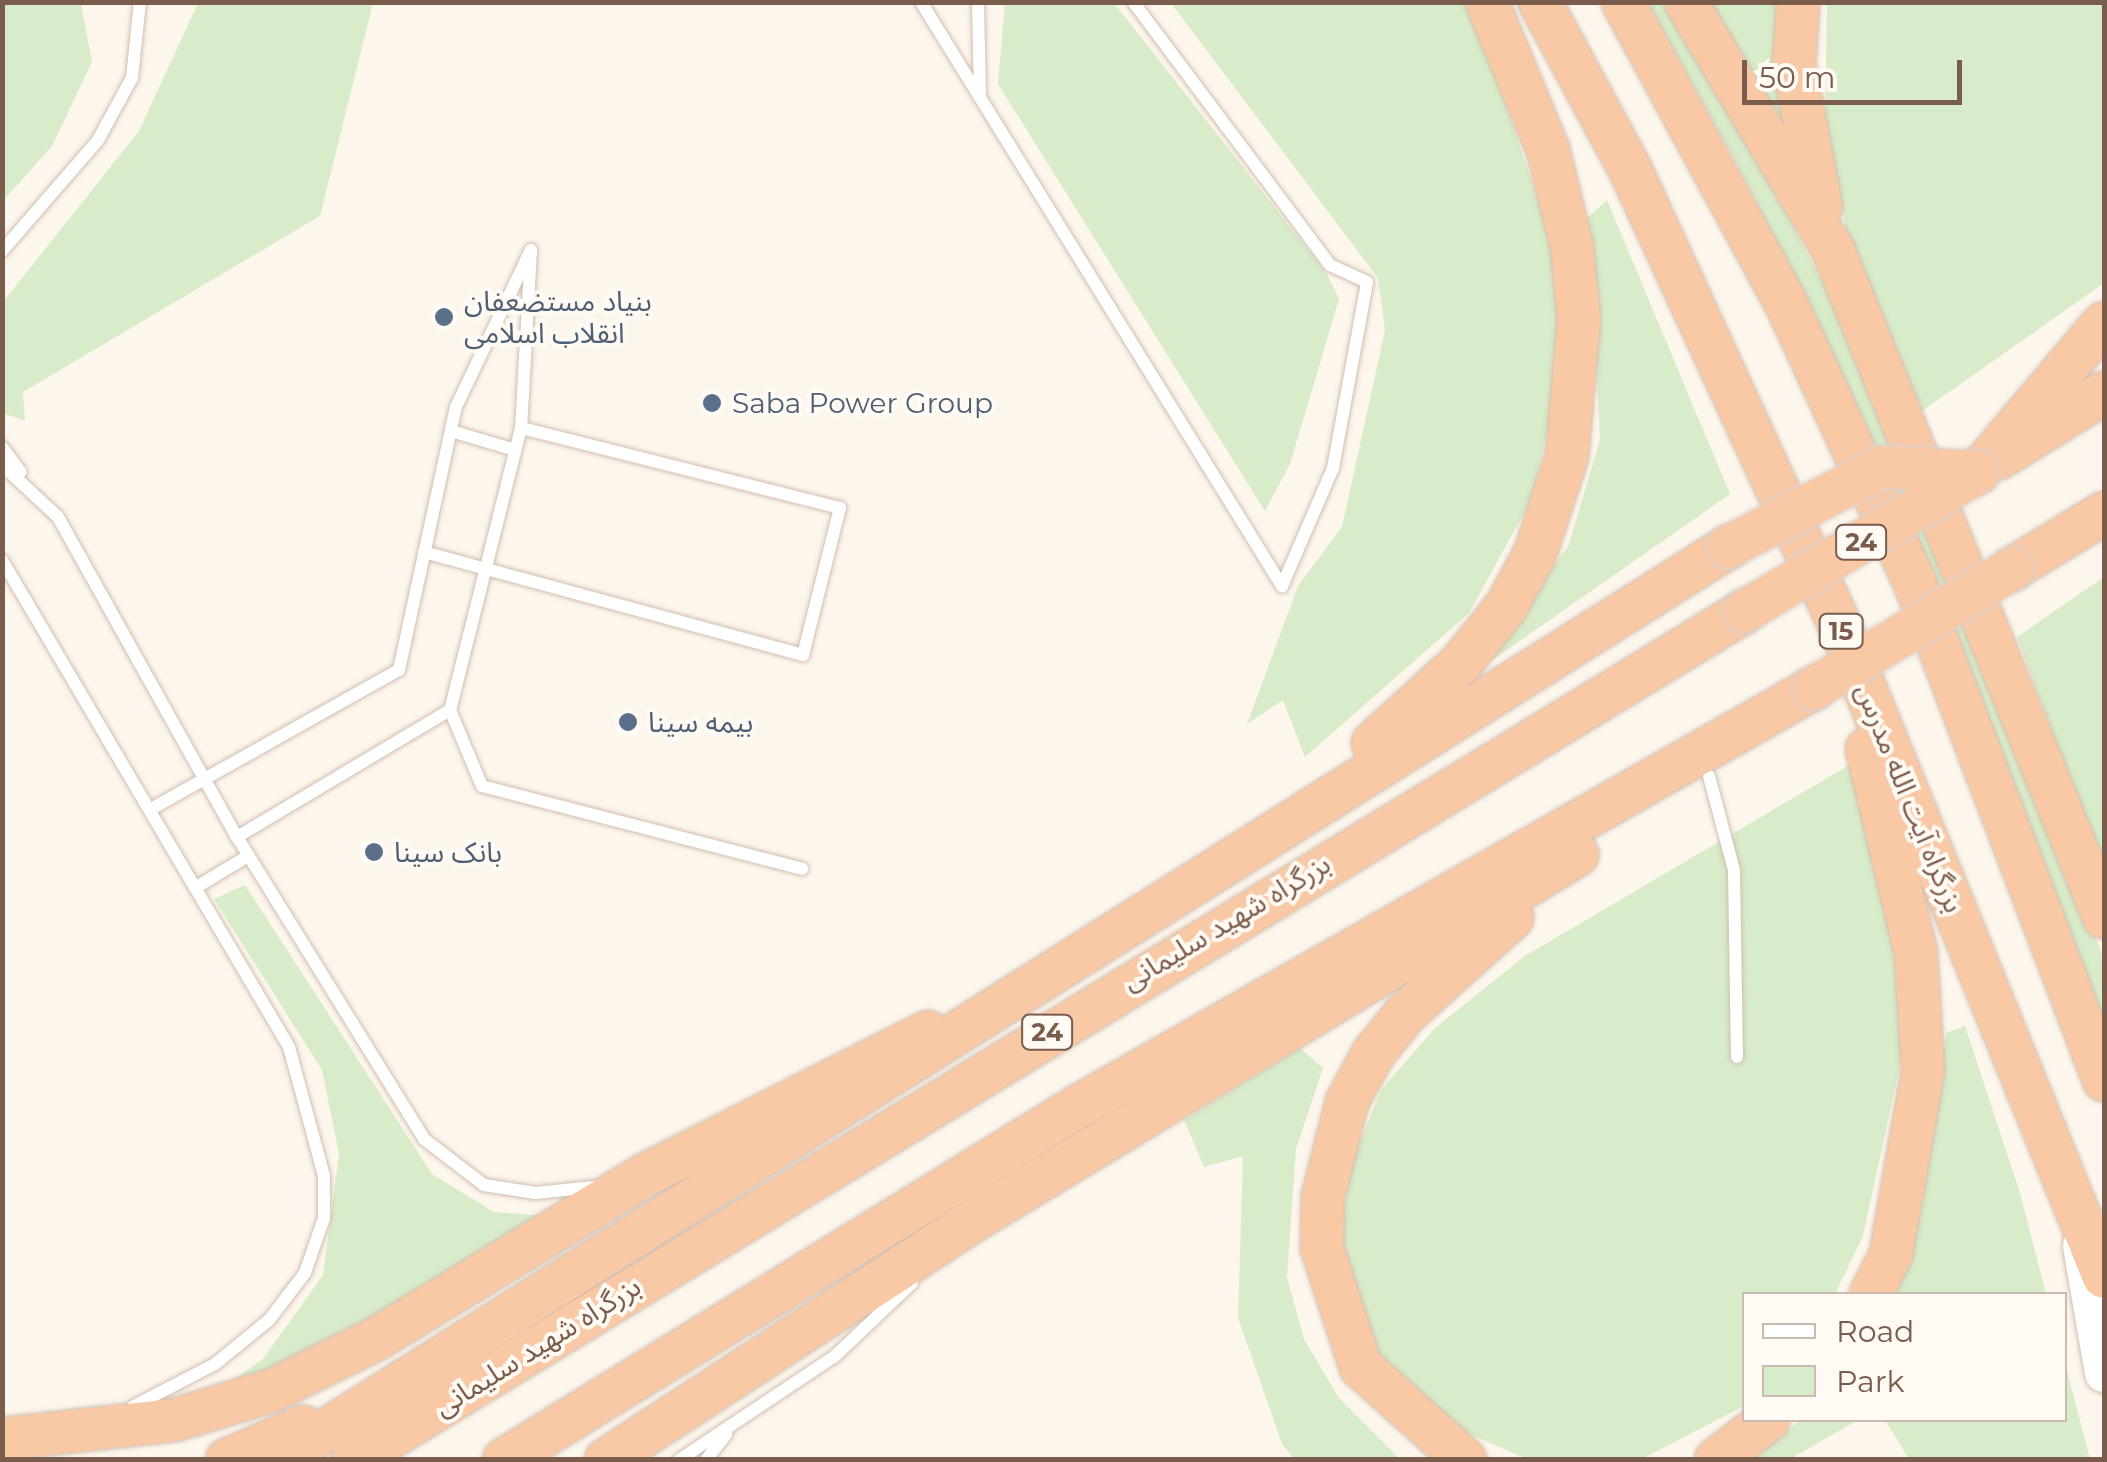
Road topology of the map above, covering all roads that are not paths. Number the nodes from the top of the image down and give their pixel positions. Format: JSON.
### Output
{"nodes":[{"id":1,"x":140,"y":2,"type":"edge"},
{"id":2,"x":921,"y":2,"type":"edge"},
{"id":3,"x":978,"y":2,"type":"edge"},
{"id":4,"x":1133,"y":2,"type":"edge"},
{"id":5,"x":1486,"y":2,"type":"edge"},
{"id":6,"x":1540,"y":2,"type":"edge"},
{"id":7,"x":1623,"y":2,"type":"edge"},
{"id":8,"x":1686,"y":2,"type":"edge"},
{"id":9,"x":1798,"y":2,"type":"edge"},
{"id":10,"x":980,"y":98,"type":"junction"},
{"id":11,"x":13,"y":239,"type":"junction"},
{"id":12,"x":1833,"y":250,"type":"junction"},
{"id":13,"x":2,"y":251,"type":"edge"},
{"id":14,"x":2,"y":265,"type":"edge"},
{"id":15,"x":2104,"y":323,"type":"edge"},
{"id":16,"x":2104,"y":392,"type":"edge"},
{"id":17,"x":520,"y":428,"type":"junction"},
{"id":18,"x":451,"y":431,"type":"junction"},
{"id":19,"x":2,"y":448,"type":"edge"},
{"id":20,"x":515,"y":450,"type":"junction"},
{"id":21,"x":2,"y":465,"type":"edge"},
{"id":22,"x":1978,"y":472,"type":"junction"},
{"id":23,"x":25,"y":478,"type":"junction"},
{"id":24,"x":2104,"y":513,"type":"edge"},
{"id":25,"x":424,"y":552,"type":"junction"},
{"id":26,"x":2,"y":560,"type":"edge"},
{"id":27,"x":485,"y":570,"type":"junction"},
{"id":28,"x":1836,"y":618,"type":"junction"},
{"id":29,"x":1814,"y":688,"type":"junction"},
{"id":30,"x":450,"y":710,"type":"junction"},
{"id":31,"x":1709,"y":776,"type":"junction"},
{"id":32,"x":203,"y":777,"type":"junction"},
{"id":33,"x":151,"y":810,"type":"junction"},
{"id":34,"x":1285,"y":822,"type":"junction"},
{"id":35,"x":236,"y":837,"type":"junction"},
{"id":36,"x":1598,"y":843,"type":"junction"},
{"id":37,"x":248,"y":856,"type":"junction"},
{"id":38,"x":802,"y":869,"type":"dead end"},
{"id":39,"x":194,"y":888,"type":"junction"},
{"id":40,"x":2104,"y":917,"type":"edge"},
{"id":41,"x":994,"y":1006,"type":"junction"},
{"id":42,"x":1737,"y":1057,"type":"dead end"},
{"id":43,"x":2104,"y":1080,"type":"edge"},
{"id":44,"x":645,"y":1176,"type":"junction"},
{"id":45,"x":2072,"y":1189,"type":"junction"},
{"id":46,"x":987,"y":1212,"type":"junction"},
{"id":47,"x":2104,"y":1277,"type":"edge"},
{"id":48,"x":1873,"y":1292,"type":"edge"},
{"id":49,"x":2104,"y":1373,"type":"edge"},
{"id":50,"x":407,"y":1377,"type":"junction"},
{"id":51,"x":1765,"y":1422,"type":"edge"},
{"id":52,"x":734,"y":1424,"type":"junction"},
{"id":53,"x":68,"y":1435,"type":"junction"},
{"id":54,"x":2,"y":1439,"type":"edge"},
{"id":55,"x":227,"y":1460,"type":"edge"},
{"id":56,"x":279,"y":1460,"type":"edge"},
{"id":57,"x":353,"y":1460,"type":"edge"},
{"id":58,"x":504,"y":1460,"type":"edge"},
{"id":59,"x":606,"y":1460,"type":"edge"},
{"id":60,"x":679,"y":1460,"type":"edge"},
{"id":61,"x":706,"y":1460,"type":"edge"},
{"id":62,"x":1466,"y":1460,"type":"edge"},
{"id":63,"x":1716,"y":1460,"type":"edge"}],
"edges":[{"from":1,"to":11,"type":"lane"},
{"from":2,"to":10,"type":"lane"},
{"from":3,"to":10,"type":"lane"},
{"from":4,"to":10,"type":"lane"},
{"from":5,"to":34,"type":"highway"},
{"from":6,"to":28,"type":"highway","name":"بزرگراه آیت الله مدرس","number":"15"},
{"from":7,"to":43,"type":"highway"},
{"from":8,"to":12,"type":"highway"},
{"from":9,"to":12,"type":"highway"},
{"from":11,"to":13,"type":"lane"},
{"from":11,"to":14,"type":"lane"},
{"from":12,"to":40,"type":"highway"},
{"from":15,"to":22,"type":"highway"},
{"from":16,"to":22,"type":"highway","name":"بزرگراه شهید سلیمانی","number":"24"},
{"from":17,"to":18,"type":"lane"},
{"from":17,"to":20,"type":"lane"},
{"from":17,"to":27,"type":"lane"},
{"from":18,"to":20,"type":"lane"},
{"from":18,"to":25,"type":"lane"},
{"from":19,"to":23,"type":"lane"},
{"from":20,"to":27,"type":"lane"},
{"from":21,"to":23,"type":"lane"},
{"from":22,"to":34,"type":"highway","bridge":true},
{"from":22,"to":57,"type":"highway","name":"بزرگراه شهید سلیمانی","number":"24","bridge":true},
{"from":23,"to":32,"type":"lane"},
{"from":24,"to":29,"type":"highway","bridge":true},
{"from":25,"to":27,"type":"lane"},
{"from":25,"to":32,"type":"lane"},
{"from":26,"to":33,"type":"lane"},
{"from":27,"to":30,"type":"lane"},
{"from":28,"to":45,"type":"highway","name":"بزرگراه آیت الله مدرس","number":"15"},
{"from":28,"to":48,"type":"highway"},
{"from":29,"to":31,"type":"highway"},
{"from":29,"to":58,"type":"highway"},
{"from":30,"to":35,"type":"lane"},
{"from":30,"to":38,"type":"lane"},
{"from":31,"to":36,"type":"highway"},
{"from":31,"to":42,"type":"lane"},
{"from":32,"to":33,"type":"lane"},
{"from":32,"to":35,"type":"lane"},
{"from":33,"to":39,"type":"lane"},
{"from":34,"to":41,"type":"highway"},
{"from":35,"to":37,"type":"lane"},
{"from":36,"to":46,"type":"highway"},
{"from":36,"to":62,"type":"highway"},
{"from":37,"to":39,"type":"lane"},
{"from":37,"to":44,"type":"lane"},
{"from":39,"to":53,"type":"lane"},
{"from":41,"to":44,"type":"highway"},
{"from":41,"to":50,"type":"highway"},
{"from":44,"to":53,"type":"highway"},
{"from":45,"to":47,"type":"highway","name":"بزرگراه آیت الله مدرس","number":"15"},
{"from":45,"to":49,"type":"main road"},
{"from":46,"to":52,"type":"lane"},
{"from":46,"to":59,"type":"highway"},
{"from":50,"to":55,"type":"highway"},
{"from":50,"to":56,"type":"highway"},
{"from":51,"to":63,"type":"highway"},
{"from":52,"to":60,"type":"lane"},
{"from":52,"to":61,"type":"lane"},
{"from":53,"to":54,"type":"highway"}]}
